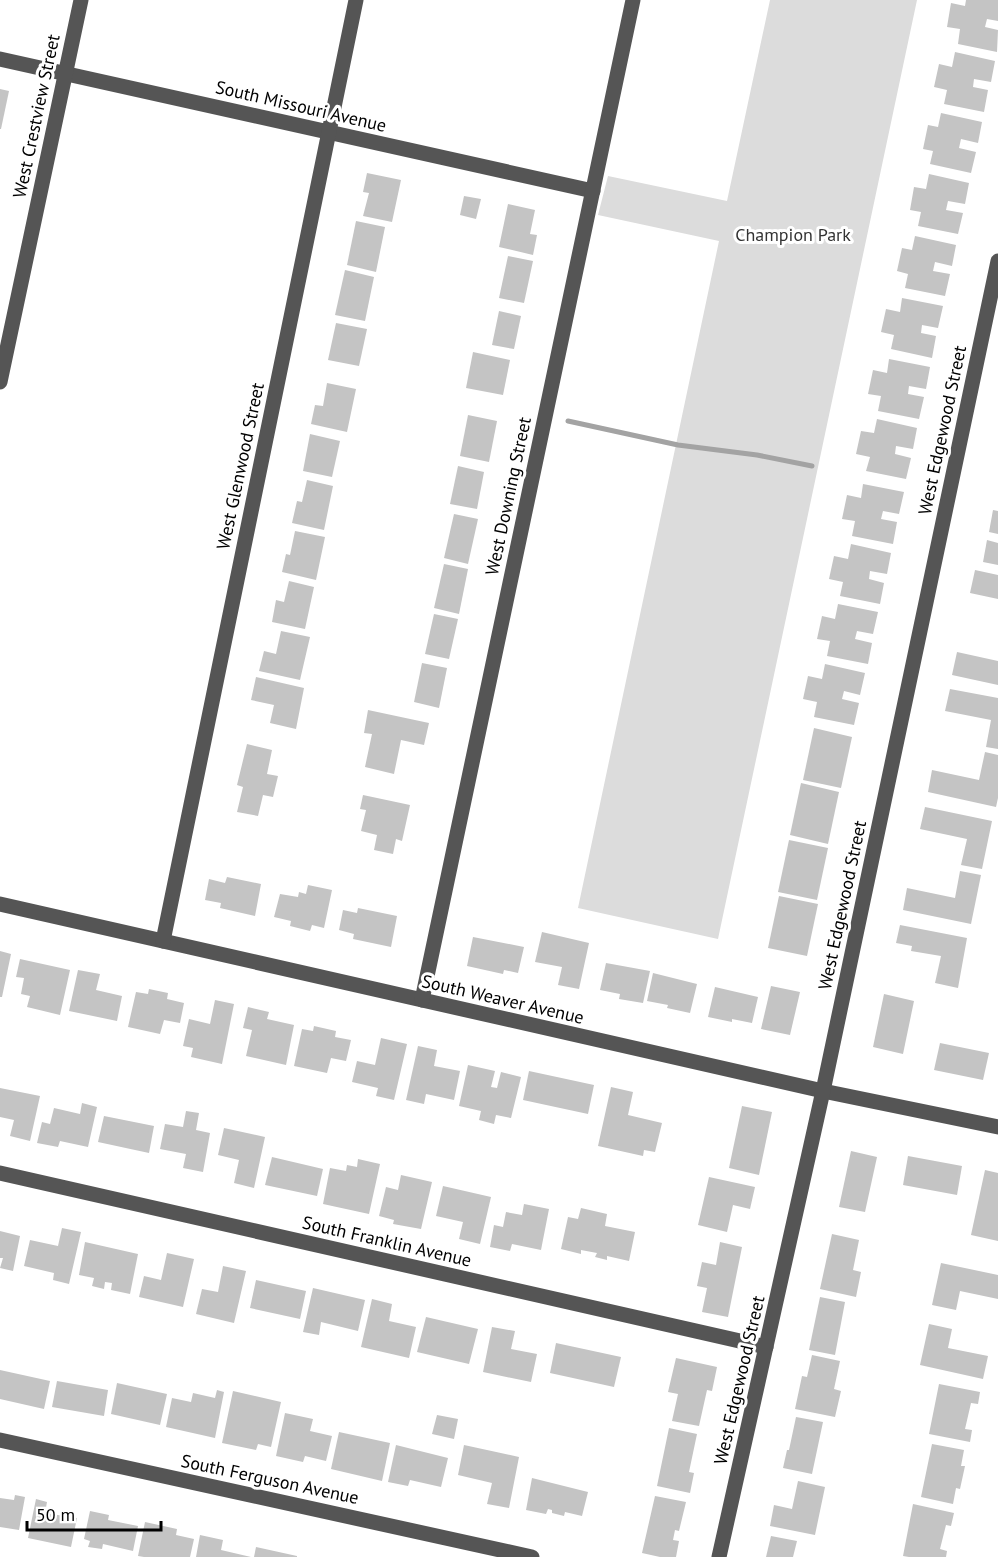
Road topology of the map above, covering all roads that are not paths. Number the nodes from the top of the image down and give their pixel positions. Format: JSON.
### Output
{"nodes":[{"id":1,"x":81,"y":0,"type":"edge"},
{"id":2,"x":356,"y":0,"type":"edge"},
{"id":3,"x":633,"y":0,"type":"edge"},
{"id":4,"x":0,"y":59,"type":"edge"},
{"id":5,"x":65,"y":74,"type":"junction"},
{"id":6,"x":328,"y":132,"type":"junction"},
{"id":7,"x":593,"y":191,"type":"junction"},
{"id":8,"x":998,"y":261,"type":"edge"},
{"id":9,"x":0,"y":381,"type":"edge"},
{"id":10,"x":0,"y":904,"type":"edge"},
{"id":11,"x":163,"y":941,"type":"junction"},
{"id":12,"x":422,"y":1000,"type":"junction"},
{"id":13,"x":823,"y":1091,"type":"junction"},
{"id":14,"x":998,"y":1127,"type":"edge"},
{"id":15,"x":0,"y":1173,"type":"edge"},
{"id":16,"x":766,"y":1347,"type":"junction"},
{"id":17,"x":0,"y":1440,"type":"edge"},
{"id":18,"x":532,"y":1557,"type":"edge"},
{"id":19,"x":719,"y":1557,"type":"edge"}],
"edges":[{"from":1,"to":5,"type":"street","name":"West Crestview Street"},
{"from":2,"to":6,"type":"street","name":"West Glenwood Street"},
{"from":3,"to":7,"type":"street","name":"West Downing Street"},
{"from":4,"to":5,"type":"street","name":"South Missouri Avenue"},
{"from":5,"to":6,"type":"street","name":"South Missouri Avenue"},
{"from":5,"to":9,"type":"street","name":"West Crestview Street"},
{"from":6,"to":7,"type":"street","name":"South Missouri Avenue"},
{"from":6,"to":11,"type":"street","name":"West Glenwood Street"},
{"from":7,"to":12,"type":"street","name":"West Downing Street"},
{"from":8,"to":13,"type":"street","name":"West Edgewood Street"},
{"from":10,"to":11,"type":"street","name":"South Weaver Avenue"},
{"from":11,"to":12,"type":"street","name":"South Weaver Avenue"},
{"from":12,"to":13,"type":"street","name":"South Weaver Avenue"},
{"from":13,"to":14,"type":"street","name":"South Weaver Avenue"},
{"from":13,"to":16,"type":"street","name":"West Edgewood Street"},
{"from":15,"to":16,"type":"street","name":"South Franklin Avenue"},
{"from":16,"to":19,"type":"street","name":"West Edgewood Street"},
{"from":17,"to":18,"type":"street","name":"South Ferguson Avenue"}]}
